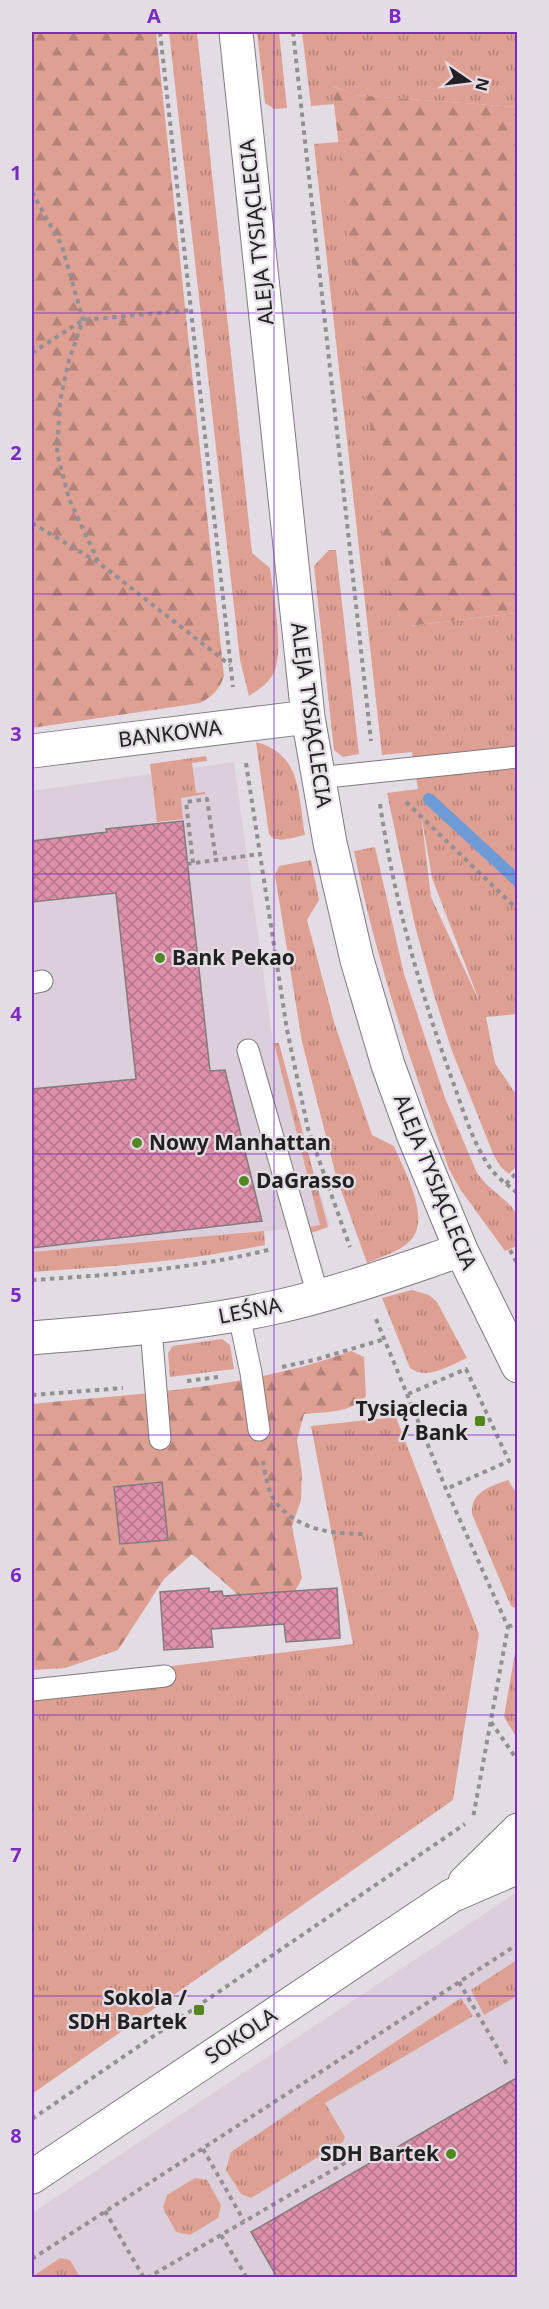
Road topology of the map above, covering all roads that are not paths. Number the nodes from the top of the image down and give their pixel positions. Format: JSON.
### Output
{"nodes":[{"id":1,"x":236,"y":32,"type":"edge"},
{"id":2,"x":308,"y":717,"type":"junction"},
{"id":3,"x":32,"y":751,"type":"edge"},
{"id":4,"x":518,"y":757,"type":"edge"},
{"id":5,"x":317,"y":778,"type":"junction"},
{"id":6,"x":248,"y":1050,"type":"dead end"},
{"id":7,"x":461,"y":1250,"type":"junction"},
{"id":8,"x":318,"y":1296,"type":"junction"},
{"id":9,"x":238,"y":1315,"type":"junction"},
{"id":10,"x":151,"y":1328,"type":"junction"},
{"id":11,"x":32,"y":1338,"type":"edge"},
{"id":12,"x":518,"y":1366,"type":"edge"},
{"id":13,"x":259,"y":1430,"type":"road end"},
{"id":14,"x":160,"y":1439,"type":"dead end"},
{"id":15,"x":165,"y":1676,"type":"dead end"},
{"id":16,"x":32,"y":1690,"type":"edge"},
{"id":17,"x":518,"y":1830,"type":"edge"},
{"id":18,"x":518,"y":1867,"type":"edge"},
{"id":19,"x":451,"y":1896,"type":"junction"},
{"id":20,"x":32,"y":2177,"type":"edge"}],
"edges":[{"from":1,"to":2,"type":"street","name":"ALEJA TYSIĄCLECIA"},
{"from":2,"to":3,"type":"street","name":"BANKOWA"},
{"from":2,"to":5,"type":"street","name":"ALEJA TYSIĄCLECIA"},
{"from":4,"to":5,"type":"lane"},
{"from":5,"to":7,"type":"street","name":"ALEJA TYSIĄCLECIA"},
{"from":6,"to":8,"type":"lane"},
{"from":7,"to":8,"type":"street","name":"LEŚNA"},
{"from":7,"to":12,"type":"street","name":"ALEJA TYSIĄCLECIA"},
{"from":8,"to":9,"type":"street","name":"LEŚNA"},
{"from":9,"to":10,"type":"street","name":"LEŚNA"},
{"from":9,"to":13,"type":"lane"},
{"from":10,"to":11,"type":"street","name":"LEŚNA"},
{"from":10,"to":14,"type":"lane"},
{"from":15,"to":16,"type":"lane"},
{"from":17,"to":19,"type":"street","name":"SOKOLA"},
{"from":18,"to":19,"type":"street","name":"SOKOLA"},
{"from":19,"to":20,"type":"street","name":"SOKOLA"}]}
